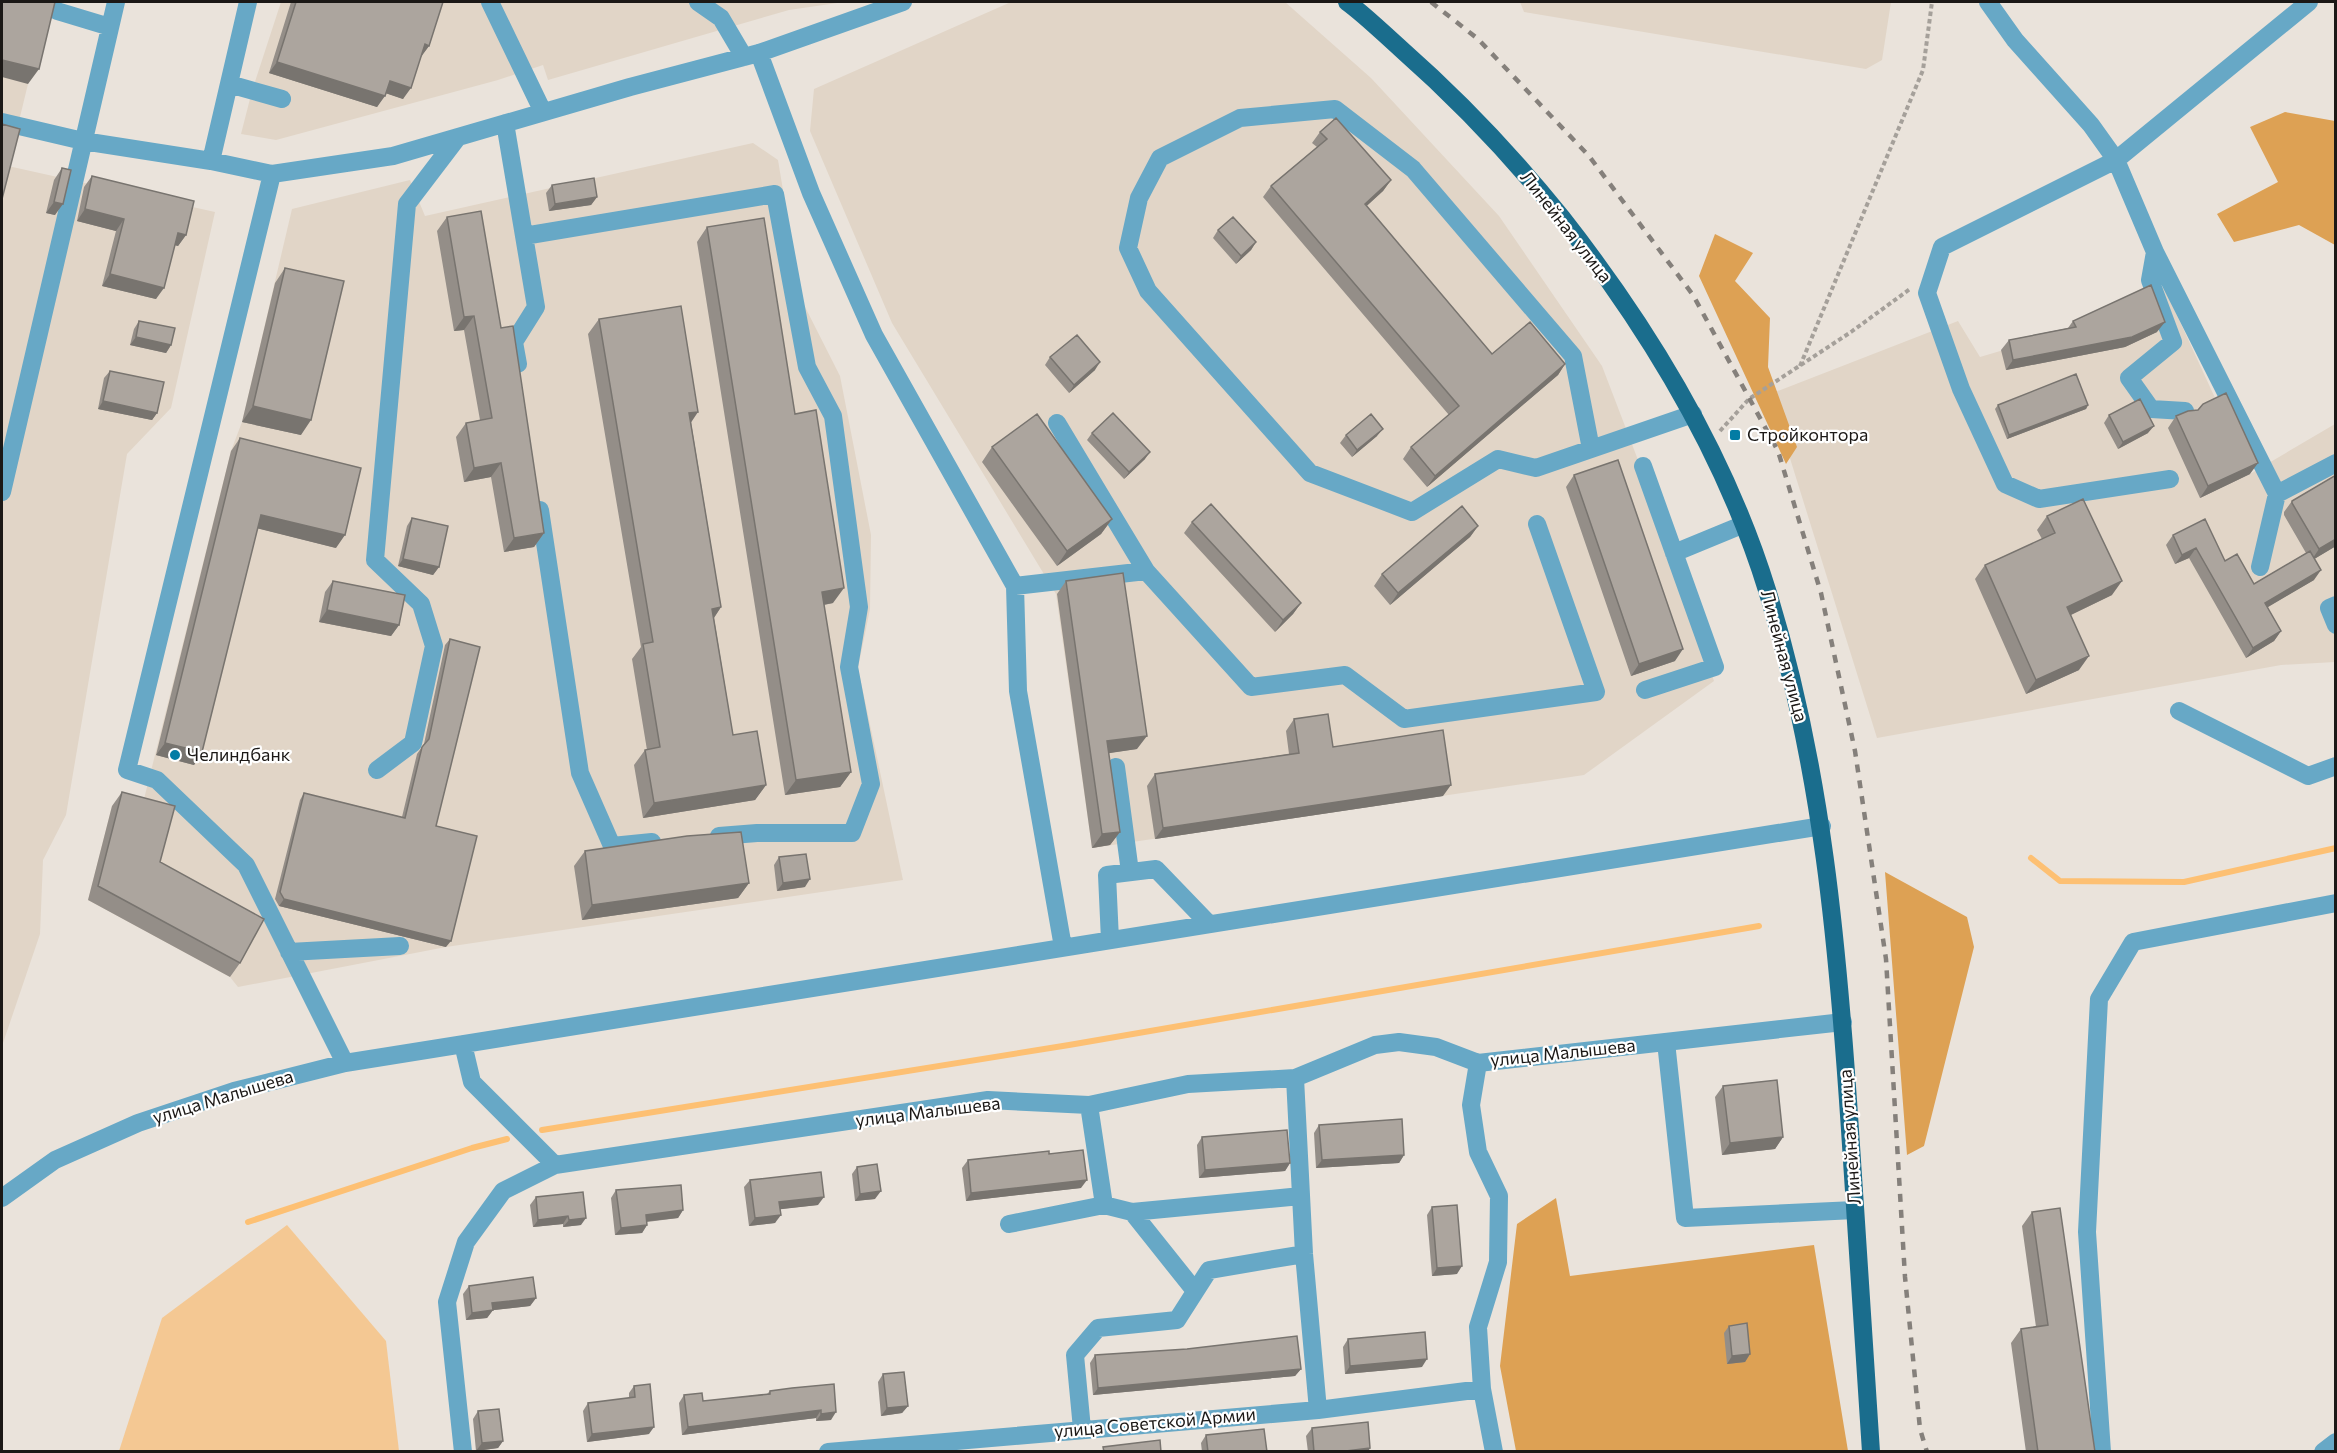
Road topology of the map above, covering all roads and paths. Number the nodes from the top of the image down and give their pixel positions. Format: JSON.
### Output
{"nodes":[{"id":1,"x":116,"y":2,"type":"edge"},
{"id":2,"x":248,"y":2,"type":"edge"},
{"id":3,"x":490,"y":2,"type":"edge"},
{"id":4,"x":698,"y":2,"type":"edge"},
{"id":5,"x":903,"y":2,"type":"edge"},
{"id":6,"x":1347,"y":2,"type":"edge"},
{"id":7,"x":1932,"y":2,"type":"edge"},
{"id":8,"x":1988,"y":2,"type":"edge"},
{"id":9,"x":2309,"y":2,"type":"edge"},
{"id":10,"x":57,"y":11,"type":"edge"},
{"id":11,"x":110,"y":27,"type":"junction"},
{"id":12,"x":751,"y":55,"type":"junction"},
{"id":13,"x":229,"y":84,"type":"junction"},
{"id":14,"x":282,"y":99,"type":"dead end"},
{"id":15,"x":543,"y":112,"type":"junction"},
{"id":16,"x":2,"y":122,"type":"edge"},
{"id":17,"x":505,"y":123,"type":"junction"},
{"id":18,"x":458,"y":137,"type":"junction"},
{"id":19,"x":82,"y":141,"type":"junction"},
{"id":20,"x":2116,"y":160,"type":"junction"},
{"id":21,"x":211,"y":161,"type":"junction"},
{"id":22,"x":272,"y":174,"type":"junction"},
{"id":23,"x":524,"y":236,"type":"junction"},
{"id":24,"x":2155,"y":252,"type":"junction"},
{"id":25,"x":1935,"y":270,"type":"junction"},
{"id":26,"x":1800,"y":366,"type":"junction"},
{"id":27,"x":520,"y":377,"type":"edge"},
{"id":28,"x":2185,"y":411,"type":"edge"},
{"id":29,"x":1693,"y":414,"type":"junction"},
{"id":30,"x":1057,"y":423,"type":"dead end"},
{"id":31,"x":1707,"y":445,"type":"junction"},
{"id":32,"x":1591,"y":449,"type":"junction"},
{"id":33,"x":2336,"y":463,"type":"edge"},
{"id":34,"x":1642,"y":466,"type":"dead end"},
{"id":35,"x":2170,"y":479,"type":"dead end"},
{"id":36,"x":2,"y":492,"type":"edge"},
{"id":37,"x":537,"y":494,"type":"edge"},
{"id":38,"x":2277,"y":494,"type":"junction"},
{"id":39,"x":1537,"y":525,"type":"dead end"},
{"id":40,"x":1742,"y":525,"type":"junction"},
{"id":41,"x":1674,"y":553,"type":"junction"},
{"id":42,"x":2260,"y":567,"type":"dead end"},
{"id":43,"x":1146,"y":571,"type":"junction"},
{"id":44,"x":1016,"y":586,"type":"junction"},
{"id":45,"x":2336,"y":604,"type":"edge"},
{"id":46,"x":2336,"y":625,"type":"edge"},
{"id":47,"x":1645,"y":690,"type":"dead end"},
{"id":48,"x":2179,"y":711,"type":"dead end"},
{"id":49,"x":2336,"y":766,"type":"edge"},
{"id":50,"x":1116,"y":767,"type":"dead end"},
{"id":51,"x":377,"y":770,"type":"dead end"},
{"id":52,"x":1822,"y":826,"type":"junction"},
{"id":53,"x":701,"y":838,"type":"edge"},
{"id":54,"x":668,"y":841,"type":"edge"},
{"id":55,"x":1130,"y":872,"type":"junction"},
{"id":56,"x":2336,"y":903,"type":"edge"},
{"id":57,"x":1209,"y":924,"type":"junction"},
{"id":58,"x":1110,"y":940,"type":"junction"},
{"id":59,"x":400,"y":945,"type":"dead end"},
{"id":60,"x":1063,"y":947,"type":"junction"},
{"id":61,"x":289,"y":952,"type":"junction"},
{"id":62,"x":1843,"y":1022,"type":"junction"},
{"id":63,"x":1666,"y":1042,"type":"junction"},
{"id":64,"x":463,"y":1044,"type":"junction"},
{"id":65,"x":345,"y":1063,"type":"junction"},
{"id":66,"x":1478,"y":1063,"type":"junction"},
{"id":67,"x":1295,"y":1078,"type":"junction"},
{"id":68,"x":1089,"y":1104,"type":"junction"},
{"id":69,"x":555,"y":1165,"type":"junction"},
{"id":70,"x":1301,"y":1196,"type":"junction"},
{"id":71,"x":2,"y":1198,"type":"edge"},
{"id":72,"x":1104,"y":1205,"type":"junction"},
{"id":73,"x":1855,"y":1210,"type":"junction"},
{"id":74,"x":1132,"y":1212,"type":"junction"},
{"id":75,"x":1009,"y":1224,"type":"dead end"},
{"id":76,"x":1304,"y":1254,"type":"junction"},
{"id":77,"x":1195,"y":1291,"type":"junction"},
{"id":78,"x":1482,"y":1389,"type":"junction"},
{"id":79,"x":1318,"y":1410,"type":"junction"},
{"id":80,"x":1082,"y":1429,"type":"junction"},
{"id":81,"x":2336,"y":1442,"type":"edge"},
{"id":82,"x":463,"y":1452,"type":"edge"},
{"id":83,"x":828,"y":1452,"type":"edge"},
{"id":84,"x":1494,"y":1452,"type":"edge"},
{"id":85,"x":1871,"y":1452,"type":"edge"},
{"id":86,"x":2102,"y":1452,"type":"edge"},
{"id":87,"x":2323,"y":1452,"type":"edge"}],
"edges":[{"from":1,"to":11,"type":"street"},
{"from":2,"to":13,"type":"street"},
{"from":3,"to":15,"type":"street"},
{"from":4,"to":12,"type":"street"},
{"from":5,"to":12,"type":"street"},
{"from":6,"to":29,"type":"main road","name":"Линейная улица"},
{"from":7,"to":26,"type":"path"},
{"from":8,"to":20,"type":"street"},
{"from":9,"to":20,"type":"street"},
{"from":10,"to":11,"type":"street"},
{"from":11,"to":19,"type":"street"},
{"from":12,"to":15,"type":"street"},
{"from":12,"to":44,"type":"street"},
{"from":13,"to":14,"type":"street"},
{"from":13,"to":21,"type":"street"},
{"from":15,"to":17,"type":"street"},
{"from":16,"to":19,"type":"street"},
{"from":17,"to":18,"type":"street"},
{"from":17,"to":23,"type":"street"},
{"from":18,"to":22,"type":"street"},
{"from":18,"to":51,"type":"street"},
{"from":19,"to":21,"type":"street"},
{"from":19,"to":36,"type":"street"},
{"from":20,"to":24,"type":"street"},
{"from":20,"to":25,"type":"street"},
{"from":21,"to":22,"type":"street"},
{"from":22,"to":61,"type":"street"},
{"from":23,"to":27,"type":"street"},
{"from":23,"to":53,"type":"street"},
{"from":24,"to":28,"type":"street"},
{"from":24,"to":38,"type":"street"},
{"from":25,"to":26,"type":"path"},
{"from":25,"to":35,"type":"street"},
{"from":26,"to":31,"type":"path"},
{"from":29,"to":31,"type":"main road","name":"Линейная улица"},
{"from":29,"to":32,"type":"street"},
{"from":30,"to":43,"type":"street"},
{"from":31,"to":40,"type":"main road","name":"Линейная улица"},
{"from":32,"to":32,"type":"street"},
{"from":33,"to":38,"type":"street"},
{"from":34,"to":41,"type":"street"},
{"from":37,"to":54,"type":"street"},
{"from":38,"to":42,"type":"street"},
{"from":39,"to":43,"type":"street"},
{"from":40,"to":41,"type":"street"},
{"from":40,"to":52,"type":"main road","name":"Линейная улица"},
{"from":41,"to":47,"type":"street"},
{"from":43,"to":44,"type":"street"},
{"from":44,"to":60,"type":"street"},
{"from":45,"to":46,"type":"street"},
{"from":48,"to":49,"type":"street"},
{"from":50,"to":55,"type":"street"},
{"from":52,"to":57,"type":"street","name":"улица Малышева"},
{"from":52,"to":62,"type":"main road","name":"Линейная улица"},
{"from":55,"to":57,"type":"street"},
{"from":55,"to":58,"type":"street"},
{"from":56,"to":86,"type":"street"},
{"from":57,"to":58,"type":"street","name":"улица Малышева"},
{"from":58,"to":60,"type":"street","name":"улица Малышева"},
{"from":59,"to":61,"type":"street"},
{"from":60,"to":64,"type":"street","name":"улица Малышева"},
{"from":61,"to":65,"type":"street"},
{"from":62,"to":63,"type":"street","name":"улица Малышева"},
{"from":62,"to":73,"type":"main road","name":"Линейная улица"},
{"from":63,"to":66,"type":"street","name":"улица Малышева"},
{"from":63,"to":73,"type":"street"},
{"from":64,"to":65,"type":"street","name":"улица Малышева"},
{"from":64,"to":69,"type":"street"},
{"from":65,"to":71,"type":"street","name":"улица Малышева"},
{"from":66,"to":67,"type":"street","name":"улица Малышева"},
{"from":66,"to":78,"type":"street"},
{"from":67,"to":68,"type":"street","name":"улица Малышева"},
{"from":67,"to":70,"type":"street"},
{"from":68,"to":69,"type":"street","name":"улица Малышева"},
{"from":68,"to":72,"type":"street"},
{"from":69,"to":82,"type":"street","name":"улица Малышева"},
{"from":70,"to":74,"type":"street"},
{"from":70,"to":76,"type":"street"},
{"from":72,"to":74,"type":"street"},
{"from":72,"to":75,"type":"street"},
{"from":73,"to":85,"type":"main road","name":"Линейная улица"},
{"from":74,"to":77,"type":"street"},
{"from":76,"to":77,"type":"street"},
{"from":76,"to":79,"type":"street"},
{"from":77,"to":80,"type":"street"},
{"from":78,"to":79,"type":"street","name":"улица Советской Армии"},
{"from":78,"to":84,"type":"street"},
{"from":79,"to":80,"type":"street","name":"улица Советской Армии"},
{"from":80,"to":83,"type":"street","name":"улица Советской Армии"},
{"from":81,"to":87,"type":"street"}]}
